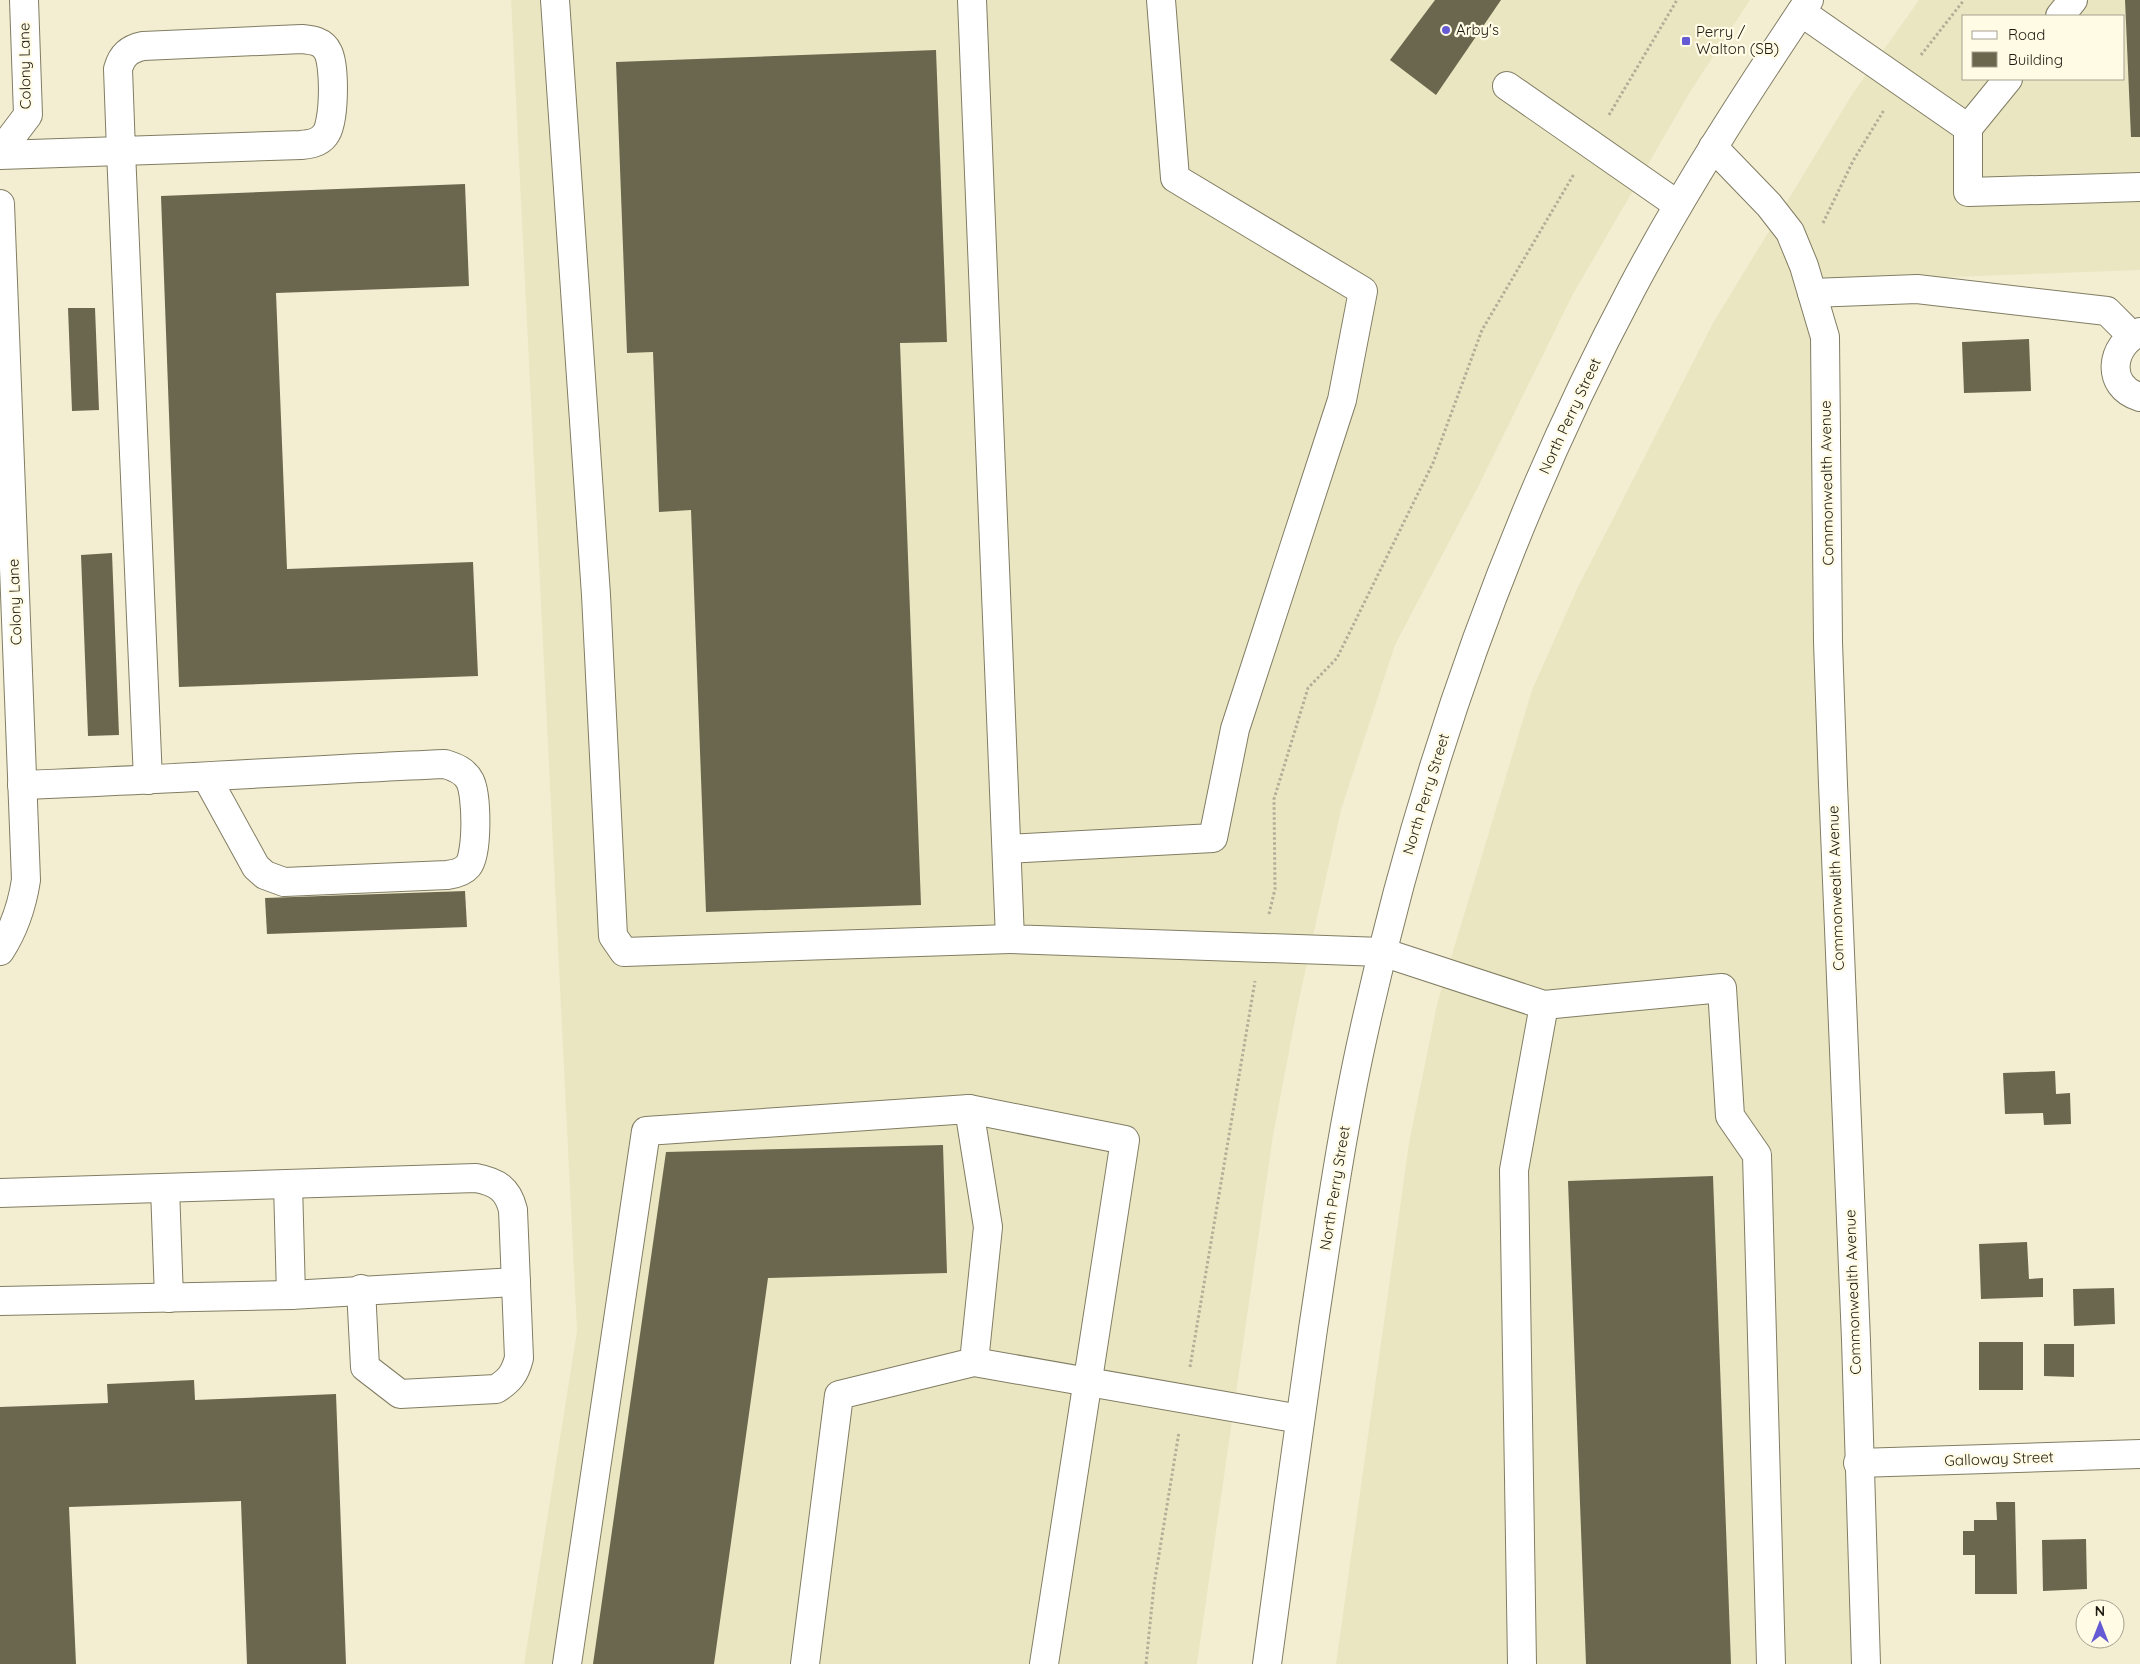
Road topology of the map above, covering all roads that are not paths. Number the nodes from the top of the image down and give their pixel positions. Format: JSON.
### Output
{"nodes":[{"id":1,"x":24,"y":0,"type":"edge"},
{"id":2,"x":555,"y":0,"type":"edge"},
{"id":3,"x":972,"y":0,"type":"edge"},
{"id":4,"x":1161,"y":0,"type":"edge"},
{"id":5,"x":2073,"y":0,"type":"edge"},
{"id":6,"x":1805,"y":6,"type":"edge"},
{"id":7,"x":2061,"y":15,"type":"edge"},
{"id":8,"x":2007,"y":80,"type":"edge"},
{"id":9,"x":1507,"y":86,"type":"dead end"},
{"id":10,"x":1968,"y":128,"type":"junction"},
{"id":11,"x":1713,"y":147,"type":"junction"},
{"id":12,"x":121,"y":150,"type":"junction"},
{"id":13,"x":0,"y":154,"type":"edge"},
{"id":14,"x":2140,"y":187,"type":"edge"},
{"id":15,"x":0,"y":204,"type":"edge"},
{"id":16,"x":1678,"y":205,"type":"junction"},
{"id":17,"x":1812,"y":293,"type":"junction"},
{"id":18,"x":2136,"y":334,"type":"edge"},
{"id":19,"x":2140,"y":397,"type":"edge"},
{"id":20,"x":7,"y":550,"type":"edge"},
{"id":21,"x":10,"y":724,"type":"edge"},
{"id":22,"x":206,"y":778,"type":"junction"},
{"id":23,"x":148,"y":780,"type":"junction"},
{"id":24,"x":22,"y":785,"type":"junction"},
{"id":25,"x":1007,"y":849,"type":"junction"},
{"id":26,"x":1010,"y":939,"type":"junction"},
{"id":27,"x":0,"y":951,"type":"edge"},
{"id":28,"x":1382,"y":952,"type":"junction"},
{"id":29,"x":1544,"y":1005,"type":"junction"},
{"id":30,"x":969,"y":1109,"type":"junction"},
{"id":31,"x":288,"y":1184,"type":"junction"},
{"id":32,"x":165,"y":1188,"type":"junction"},
{"id":33,"x":0,"y":1193,"type":"edge"},
{"id":34,"x":516,"y":1282,"type":"junction"},
{"id":35,"x":361,"y":1290,"type":"junction"},
{"id":36,"x":291,"y":1295,"type":"junction"},
{"id":37,"x":168,"y":1298,"type":"junction"},
{"id":38,"x":0,"y":1301,"type":"edge"},
{"id":39,"x":974,"y":1362,"type":"junction"},
{"id":40,"x":1088,"y":1382,"type":"junction"},
{"id":41,"x":1300,"y":1419,"type":"junction"},
{"id":42,"x":2140,"y":1454,"type":"edge"},
{"id":43,"x":1858,"y":1463,"type":"junction"},
{"id":44,"x":567,"y":1664,"type":"edge"},
{"id":45,"x":805,"y":1664,"type":"edge"},
{"id":46,"x":1044,"y":1664,"type":"edge"},
{"id":47,"x":1266,"y":1664,"type":"edge"},
{"id":48,"x":1522,"y":1664,"type":"edge"},
{"id":49,"x":1771,"y":1664,"type":"edge"},
{"id":50,"x":1866,"y":1664,"type":"edge"}],
"edges":[{"from":1,"to":13,"type":"street","name":"Colony Lane"},
{"from":2,"to":26,"type":"street"},
{"from":3,"to":25,"type":"street"},
{"from":4,"to":25,"type":"street"},
{"from":5,"to":7,"type":"street"},
{"from":6,"to":10,"type":"street"},
{"from":6,"to":11,"type":"street","name":"North Perry Street"},
{"from":8,"to":10,"type":"street"},
{"from":9,"to":16,"type":"street"},
{"from":10,"to":14,"type":"street"},
{"from":11,"to":16,"type":"street","name":"North Perry Street"},
{"from":11,"to":17,"type":"street","name":"Commonwealth Avenue"},
{"from":12,"to":12,"type":"street"},
{"from":12,"to":13,"type":"street"},
{"from":12,"to":23,"type":"street"},
{"from":15,"to":20,"type":"street","name":"Colony Lane"},
{"from":16,"to":28,"type":"street","name":"North Perry Street"},
{"from":17,"to":18,"type":"street"},
{"from":17,"to":43,"type":"street","name":"Commonwealth Avenue"},
{"from":18,"to":19,"type":"street"},
{"from":20,"to":21,"type":"street","name":"Colony Lane"},
{"from":21,"to":24,"type":"street","name":"Colony Lane"},
{"from":22,"to":22,"type":"street"},
{"from":22,"to":23,"type":"street"},
{"from":23,"to":24,"type":"street"},
{"from":24,"to":27,"type":"street","name":"Colony Lane"},
{"from":25,"to":26,"type":"street"},
{"from":26,"to":28,"type":"street"},
{"from":28,"to":29,"type":"street"},
{"from":28,"to":41,"type":"street","name":"North Perry Street"},
{"from":29,"to":48,"type":"street"},
{"from":29,"to":49,"type":"street"},
{"from":30,"to":39,"type":"street"},
{"from":30,"to":40,"type":"street"},
{"from":30,"to":44,"type":"street"},
{"from":31,"to":32,"type":"street"},
{"from":31,"to":34,"type":"street"},
{"from":31,"to":36,"type":"street"},
{"from":32,"to":33,"type":"street"},
{"from":32,"to":37,"type":"street"},
{"from":34,"to":35,"type":"street"},
{"from":34,"to":35,"type":"street"},
{"from":35,"to":36,"type":"street"},
{"from":36,"to":37,"type":"street"},
{"from":37,"to":38,"type":"street"},
{"from":39,"to":40,"type":"street"},
{"from":39,"to":45,"type":"street"},
{"from":40,"to":41,"type":"street"},
{"from":40,"to":46,"type":"street"},
{"from":41,"to":47,"type":"street","name":"North Perry Street"},
{"from":42,"to":43,"type":"street","name":"Galloway Street"},
{"from":43,"to":50,"type":"street","name":"Commonwealth Avenue"}]}
